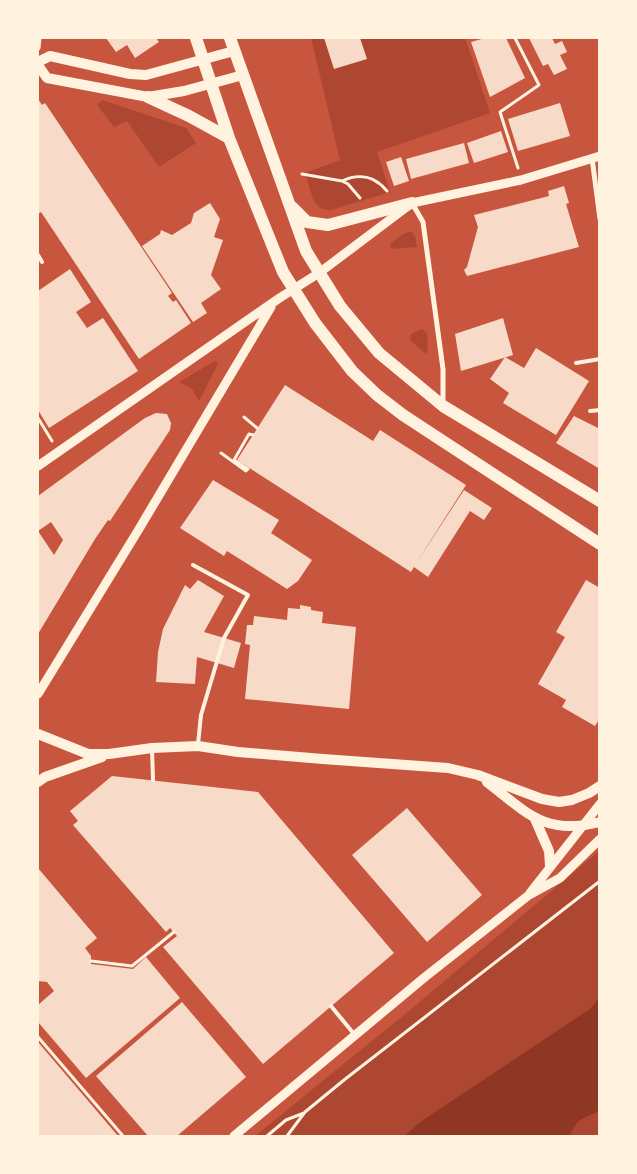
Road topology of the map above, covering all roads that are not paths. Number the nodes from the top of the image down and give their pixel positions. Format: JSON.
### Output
{"nodes":[{"id":1,"x":39,"y":38,"type":"edge"},
{"id":2,"x":196,"y":38,"type":"edge"},
{"id":3,"x":230,"y":38,"type":"edge"},
{"id":4,"x":38,"y":48,"type":"edge"},
{"id":5,"x":234,"y":52,"type":"junction"},
{"id":6,"x":203,"y":59,"type":"junction"},
{"id":7,"x":38,"y":63,"type":"edge"},
{"id":8,"x":243,"y":76,"type":"junction"},
{"id":9,"x":211,"y":84,"type":"junction"},
{"id":10,"x":148,"y":97,"type":"junction"},
{"id":11,"x":229,"y":138,"type":"junction"},
{"id":12,"x":596,"y":157,"type":"edge"},
{"id":13,"x":288,"y":203,"type":"junction"},
{"id":14,"x":412,"y":203,"type":"junction"},
{"id":15,"x":600,"y":219,"type":"edge"},
{"id":16,"x":38,"y":255,"type":"edge"},
{"id":17,"x":42,"y":262,"type":"dead end"},
{"id":18,"x":319,"y":273,"type":"junction"},
{"id":19,"x":294,"y":289,"type":"junction"},
{"id":20,"x":274,"y":303,"type":"junction"},
{"id":21,"x":600,"y":359,"type":"edge"},
{"id":22,"x":576,"y":363,"type":"dead end"},
{"id":23,"x":443,"y":406,"type":"junction"},
{"id":24,"x":600,"y":410,"type":"edge"},
{"id":25,"x":590,"y":412,"type":"dead end"},
{"id":26,"x":38,"y":466,"type":"edge"},
{"id":27,"x":600,"y":501,"type":"edge"},
{"id":28,"x":600,"y":544,"type":"edge"},
{"id":29,"x":193,"y":565,"type":"dead end"},
{"id":30,"x":38,"y":694,"type":"edge"},
{"id":31,"x":38,"y":734,"type":"edge"},
{"id":32,"x":198,"y":746,"type":"junction"},
{"id":33,"x":152,"y":748,"type":"junction"},
{"id":34,"x":109,"y":754,"type":"junction"},
{"id":35,"x":478,"y":776,"type":"junction"},
{"id":36,"x":153,"y":780,"type":"dead end"},
{"id":37,"x":38,"y":782,"type":"edge"},
{"id":38,"x":600,"y":786,"type":"edge"},
{"id":39,"x":600,"y":804,"type":"edge"},
{"id":40,"x":535,"y":819,"type":"junction"},
{"id":41,"x":600,"y":822,"type":"edge"},
{"id":42,"x":584,"y":825,"type":"junction"},
{"id":43,"x":600,"y":840,"type":"edge"},
{"id":44,"x":550,"y":866,"type":"junction"},
{"id":45,"x":529,"y":895,"type":"junction"},
{"id":46,"x":331,"y":1006,"type":"dead end"},
{"id":47,"x":356,"y":1036,"type":"junction"},
{"id":48,"x":234,"y":1136,"type":"edge"}],
"edges":[{"from":1,"to":4,"type":"street"},
{"from":2,"to":6,"type":"main road"},
{"from":3,"to":5,"type":"main road"},
{"from":5,"to":6,"type":"main road"},
{"from":5,"to":8,"type":"main road"},
{"from":6,"to":7,"type":"main road"},
{"from":6,"to":9,"type":"main road"},
{"from":7,"to":10,"type":"main road"},
{"from":8,"to":9,"type":"main road"},
{"from":8,"to":13,"type":"main road"},
{"from":9,"to":10,"type":"main road"},
{"from":9,"to":11,"type":"main road"},
{"from":10,"to":11,"type":"main road"},
{"from":11,"to":19,"type":"main road"},
{"from":12,"to":14,"type":"street"},
{"from":12,"to":15,"type":"street"},
{"from":13,"to":14,"type":"main road"},
{"from":13,"to":18,"type":"main road"},
{"from":14,"to":18,"type":"street"},
{"from":14,"to":23,"type":"street"},
{"from":16,"to":17,"type":"lane"},
{"from":18,"to":19,"type":"street"},
{"from":18,"to":23,"type":"main road"},
{"from":19,"to":20,"type":"street"},
{"from":19,"to":28,"type":"main road"},
{"from":20,"to":26,"type":"street"},
{"from":20,"to":30,"type":"street"},
{"from":21,"to":22,"type":"lane"},
{"from":23,"to":27,"type":"main road"},
{"from":24,"to":25,"type":"lane"},
{"from":29,"to":32,"type":"lane"},
{"from":31,"to":34,"type":"main road"},
{"from":32,"to":33,"type":"main road"},
{"from":32,"to":35,"type":"main road"},
{"from":33,"to":34,"type":"main road"},
{"from":33,"to":36,"type":"lane"},
{"from":34,"to":37,"type":"main road"},
{"from":35,"to":38,"type":"main road"},
{"from":35,"to":40,"type":"main road"},
{"from":39,"to":42,"type":"street"},
{"from":40,"to":42,"type":"main road"},
{"from":40,"to":44,"type":"main road"},
{"from":41,"to":42,"type":"main road"},
{"from":42,"to":44,"type":"street"},
{"from":43,"to":45,"type":"street"},
{"from":44,"to":45,"type":"street"},
{"from":45,"to":47,"type":"street"},
{"from":46,"to":47,"type":"lane"},
{"from":47,"to":48,"type":"street"}]}
